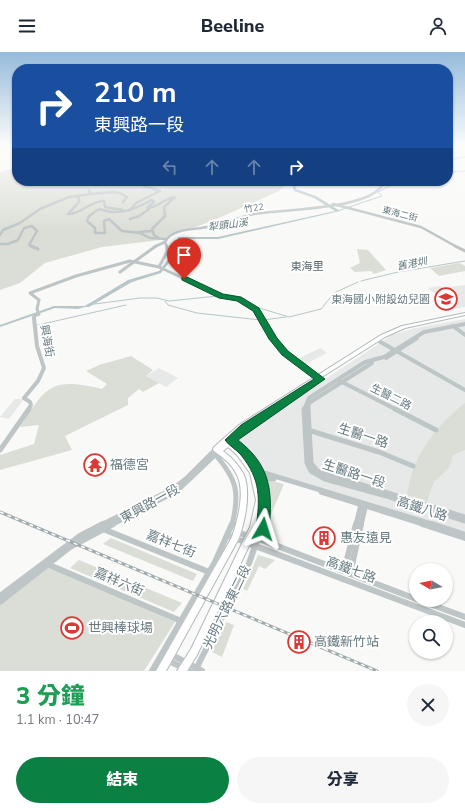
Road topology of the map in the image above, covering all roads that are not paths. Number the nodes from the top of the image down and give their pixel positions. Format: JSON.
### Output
{"nodes":[{"id":1,"x":143,"y":186,"type":"edge"},
{"id":2,"x":384,"y":186,"type":"edge"},
{"id":3,"x":89,"y":190,"type":"dead end"},
{"id":4,"x":90,"y":194,"type":"junction"},
{"id":5,"x":75,"y":196,"type":"junction"},
{"id":6,"x":123,"y":202,"type":"dead end"},
{"id":7,"x":332,"y":204,"type":"junction"},
{"id":8,"x":149,"y":209,"type":"junction"},
{"id":9,"x":129,"y":210,"type":"junction"},
{"id":10,"x":130,"y":219,"type":"dead end"},
{"id":11,"x":152,"y":231,"type":"junction"},
{"id":12,"x":136,"y":232,"type":"junction"},
{"id":13,"x":0,"y":236,"type":"edge"},
{"id":14,"x":159,"y":238,"type":"junction"},
{"id":15,"x":166,"y":241,"type":"junction"},
{"id":16,"x":0,"y":244,"type":"edge"},
{"id":17,"x":38,"y":249,"type":"dead end"},
{"id":18,"x":465,"y":251,"type":"edge"},
{"id":19,"x":135,"y":261,"type":"junction"},
{"id":20,"x":159,"y":266,"type":"junction"},
{"id":21,"x":120,"y":272,"type":"dead end"},
{"id":22,"x":465,"y":316,"type":"edge"},
{"id":23,"x":465,"y":325,"type":"edge"},
{"id":24,"x":454,"y":327,"type":"junction"},
{"id":25,"x":465,"y":335,"type":"edge"},
{"id":26,"x":379,"y":341,"type":"junction"},
{"id":27,"x":397,"y":350,"type":"junction"},
{"id":28,"x":319,"y":378,"type":"junction"},
{"id":29,"x":339,"y":380,"type":"junction"},
{"id":30,"x":465,"y":390,"type":"edge"},
{"id":31,"x":307,"y":430,"type":"junction"},
{"id":32,"x":436,"y":430,"type":"dead end"},
{"id":33,"x":227,"y":440,"type":"junction"},
{"id":34,"x":0,"y":450,"type":"edge"},
{"id":35,"x":216,"y":452,"type":"junction"},
{"id":36,"x":413,"y":466,"type":"dead end"},
{"id":37,"x":258,"y":471,"type":"junction"},
{"id":38,"x":262,"y":480,"type":"junction"},
{"id":39,"x":370,"y":490,"type":"junction"},
{"id":40,"x":364,"y":504,"type":"junction"},
{"id":41,"x":465,"y":517,"type":"edge"},
{"id":42,"x":465,"y":521,"type":"edge"},
{"id":43,"x":103,"y":529,"type":"junction"},
{"id":44,"x":233,"y":534,"type":"junction"},
{"id":45,"x":465,"y":536,"type":"edge"},
{"id":46,"x":249,"y":539,"type":"junction"},
{"id":47,"x":259,"y":539,"type":"junction"},
{"id":48,"x":256,"y":546,"type":"junction"},
{"id":49,"x":47,"y":564,"type":"junction"},
{"id":50,"x":209,"y":572,"type":"junction"},
{"id":51,"x":347,"y":573,"type":"junction"},
{"id":52,"x":0,"y":596,"type":"edge"},
{"id":53,"x":409,"y":596,"type":"edge"},
{"id":54,"x":0,"y":602,"type":"edge"},
{"id":55,"x":438,"y":607,"type":"edge"},
{"id":56,"x":465,"y":617,"type":"edge"},
{"id":57,"x":181,"y":621,"type":"junction"},
{"id":58,"x":465,"y":625,"type":"edge"},
{"id":59,"x":166,"y":656,"type":"junction"},
{"id":60,"x":186,"y":668,"type":"edge"},
{"id":61,"x":198,"y":670,"type":"edge"},
{"id":62,"x":152,"y":671,"type":"edge"},
{"id":63,"x":161,"y":671,"type":"edge"}],
"edges":[{"from":1,"to":9,"type":"street"},
{"from":2,"to":7,"type":"street","number":"竹22"},
{"from":3,"to":4,"type":"street"},
{"from":4,"to":5,"type":"street"},
{"from":4,"to":6,"type":"street"},
{"from":5,"to":9,"type":"street"},
{"from":5,"to":13,"type":"street"},
{"from":7,"to":15,"type":"street","name":"竹22","number":"竹22"},
{"from":7,"to":18,"type":"street","name":"東海二街"},
{"from":8,"to":9,"type":"street"},
{"from":8,"to":10,"type":"street"},
{"from":8,"to":11,"type":"street"},
{"from":9,"to":12,"type":"street"},
{"from":11,"to":12,"type":"street"},
{"from":11,"to":14,"type":"street"},
{"from":12,"to":14,"type":"street"},
{"from":14,"to":15,"type":"street"},
{"from":15,"to":19,"type":"street","name":"竹22"},
{"from":15,"to":20,"type":"street"},
{"from":16,"to":17,"type":"street"},
{"from":19,"to":20,"type":"street"},
{"from":19,"to":21,"type":"street","name":"竹22"},
{"from":19,"to":34,"type":"street","name":"興海街"},
{"from":20,"to":28,"type":"street"},
{"from":22,"to":26,"type":"main road","name":"東興路一段"},
{"from":23,"to":24,"type":"street","name":"生醫路一段"},
{"from":24,"to":25,"type":"street"},
{"from":24,"to":27,"type":"street","name":"生醫路一段"},
{"from":26,"to":27,"type":"street"},
{"from":26,"to":28,"type":"main road","name":"東興路一段"},
{"from":27,"to":29,"type":"street","name":"生醫路一段"},
{"from":27,"to":30,"type":"street"},
{"from":28,"to":33,"type":"main road","name":"東興路一段"},
{"from":29,"to":31,"type":"street","name":"生醫路一段"},
{"from":29,"to":32,"type":"street","name":"生醫二路"},
{"from":31,"to":36,"type":"street","name":"生醫一路"},
{"from":31,"to":39,"type":"street","name":"生醫路一段"},
{"from":33,"to":35,"type":"main road","name":"東興路一段"},
{"from":33,"to":37,"type":"street","name":"光明六路東二段"},
{"from":33,"to":46,"type":"main road","name":"光明六路東二段"},
{"from":35,"to":43,"type":"street","name":"東興路一段"},
{"from":35,"to":44,"type":"main road","name":"光明六路東二段"},
{"from":35,"to":52,"type":"street","name":"東興路一段"},
{"from":37,"to":38,"type":"street","name":"光明六路東二段"},
{"from":37,"to":40,"type":"street","name":"高鐵八路"},
{"from":38,"to":40,"type":"street","name":"高鐵八路"},
{"from":38,"to":47,"type":"street","name":"光明六路東二段"},
{"from":39,"to":41,"type":"street","name":"生醫路一段"},
{"from":39,"to":42,"type":"street","name":"生醫路一段"},
{"from":40,"to":45,"type":"street","name":"高鐵八路"},
{"from":40,"to":51,"type":"street"},
{"from":43,"to":49,"type":"street","name":"東興路一段"},
{"from":43,"to":50,"type":"street","name":"嘉祥七街"},
{"from":44,"to":46,"type":"street","name":"高鐵七路"},
{"from":44,"to":50,"type":"street","name":"光明六路東二段"},
{"from":44,"to":59,"type":"main road","name":"光明六路東二段"},
{"from":46,"to":47,"type":"street","name":"高鐵七路"},
{"from":46,"to":48,"type":"street","name":"高鐵七路"},
{"from":46,"to":60,"type":"main road","name":"光明六路東二段"},
{"from":47,"to":48,"type":"street","name":"光明六路東二段"},
{"from":47,"to":51,"type":"street","name":"高鐵七路"},
{"from":48,"to":58,"type":"street","name":"高鐵七路"},
{"from":48,"to":61,"type":"street","name":"光明六路東二段"},
{"from":49,"to":54,"type":"street","name":"東興路一段"},
{"from":49,"to":57,"type":"street","name":"嘉祥六街"},
{"from":50,"to":57,"type":"street","name":"光明六路東二段"},
{"from":51,"to":53,"type":"street","name":"高鐵七路"},
{"from":55,"to":56,"type":"street"},
{"from":57,"to":59,"type":"street","name":"光明六路東二段"},
{"from":59,"to":60,"type":"street"},
{"from":59,"to":62,"type":"street","name":"光明六路東二段"},
{"from":59,"to":63,"type":"main road","name":"光明六路東二段"},
{"from":60,"to":61,"type":"street"}]}
